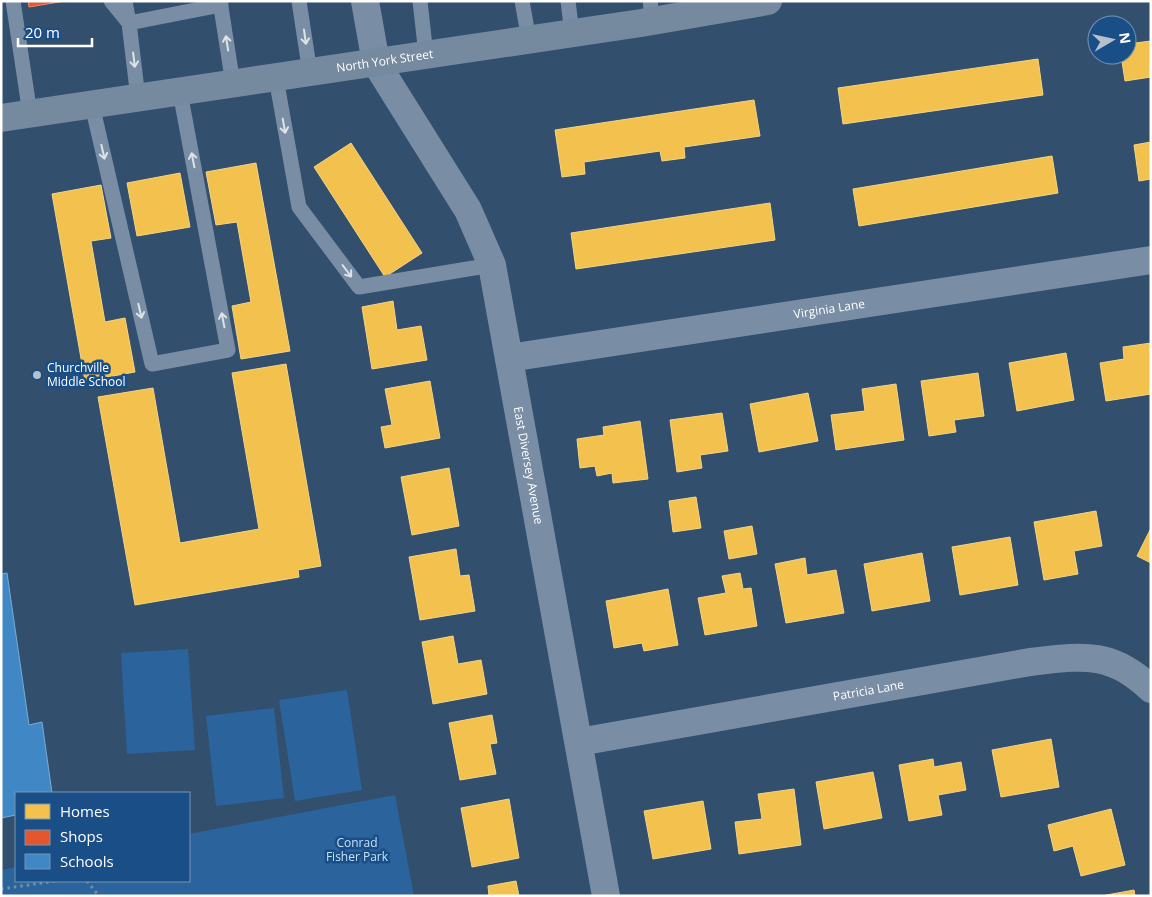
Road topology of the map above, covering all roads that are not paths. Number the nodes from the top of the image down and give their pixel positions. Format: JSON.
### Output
{"nodes":[{"id":1,"x":14,"y":1,"type":"edge"},
{"id":2,"x":111,"y":1,"type":"edge"},
{"id":3,"x":125,"y":1,"type":"edge"},
{"id":4,"x":299,"y":1,"type":"edge"},
{"id":5,"x":365,"y":1,"type":"edge"},
{"id":6,"x":420,"y":1,"type":"edge"},
{"id":7,"x":522,"y":1,"type":"edge"},
{"id":8,"x":568,"y":1,"type":"edge"},
{"id":9,"x":765,"y":2,"type":"edge"},
{"id":10,"x":220,"y":3,"type":"edge"},
{"id":11,"x":652,"y":11,"type":"edge"},
{"id":12,"x":129,"y":23,"type":"junction"},
{"id":13,"x":572,"y":34,"type":"junction"},
{"id":14,"x":528,"y":40,"type":"junction"},
{"id":15,"x":426,"y":56,"type":"junction"},
{"id":16,"x":376,"y":63,"type":"junction"},
{"id":17,"x":310,"y":73,"type":"junction"},
{"id":18,"x":276,"y":78,"type":"junction"},
{"id":19,"x":233,"y":84,"type":"junction"},
{"id":20,"x":180,"y":92,"type":"junction"},
{"id":21,"x":138,"y":98,"type":"junction"},
{"id":22,"x":92,"y":105,"type":"junction"},
{"id":23,"x":30,"y":114,"type":"junction"},
{"id":24,"x":1,"y":118,"type":"edge"},
{"id":25,"x":1151,"y":260,"type":"edge"},
{"id":26,"x":492,"y":265,"type":"junction"},
{"id":27,"x":508,"y":358,"type":"junction"},
{"id":28,"x":1151,"y":689,"type":"edge"},
{"id":29,"x":578,"y":742,"type":"junction"},
{"id":30,"x":606,"y":896,"type":"edge"}],
"edges":[{"from":1,"to":23,"type":"lane"},
{"from":2,"to":12,"type":"lane"},
{"from":3,"to":12,"type":"lane"},
{"from":4,"to":17,"type":"lane","one_way":true},
{"from":5,"to":16,"type":"street"},
{"from":6,"to":15,"type":"lane"},
{"from":7,"to":14,"type":"lane"},
{"from":8,"to":13,"type":"lane"},
{"from":9,"to":11,"type":"main road","name":"North York Street"},
{"from":10,"to":12,"type":"lane"},
{"from":19,"to":10,"type":"lane","one_way":true},
{"from":11,"to":13,"type":"main road","name":"North York Street"},
{"from":12,"to":21,"type":"lane","one_way":true},
{"from":13,"to":14,"type":"main road","name":"North York Street"},
{"from":14,"to":15,"type":"main road","name":"North York Street"},
{"from":15,"to":16,"type":"main road","name":"North York Street"},
{"from":16,"to":17,"type":"main road","name":"North York Street"},
{"from":16,"to":26,"type":"street","name":"East Diversey Avenue"},
{"from":17,"to":18,"type":"main road","name":"North York Street"},
{"from":18,"to":19,"type":"main road","name":"North York Street"},
{"from":18,"to":26,"type":"lane","one_way":true},
{"from":19,"to":20,"type":"main road","name":"North York Street"},
{"from":20,"to":21,"type":"main road","name":"North York Street"},
{"from":22,"to":20,"type":"lane","one_way":true},
{"from":21,"to":22,"type":"main road","name":"North York Street"},
{"from":22,"to":23,"type":"main road","name":"North York Street"},
{"from":23,"to":24,"type":"main road","name":"North York Street"},
{"from":25,"to":27,"type":"street","name":"Virginia Lane"},
{"from":26,"to":27,"type":"street","name":"East Diversey Avenue"},
{"from":27,"to":29,"type":"street","name":"East Diversey Avenue"},
{"from":28,"to":29,"type":"street","name":"Patricia Lane"},
{"from":29,"to":30,"type":"street","name":"East Diversey Avenue"}]}
